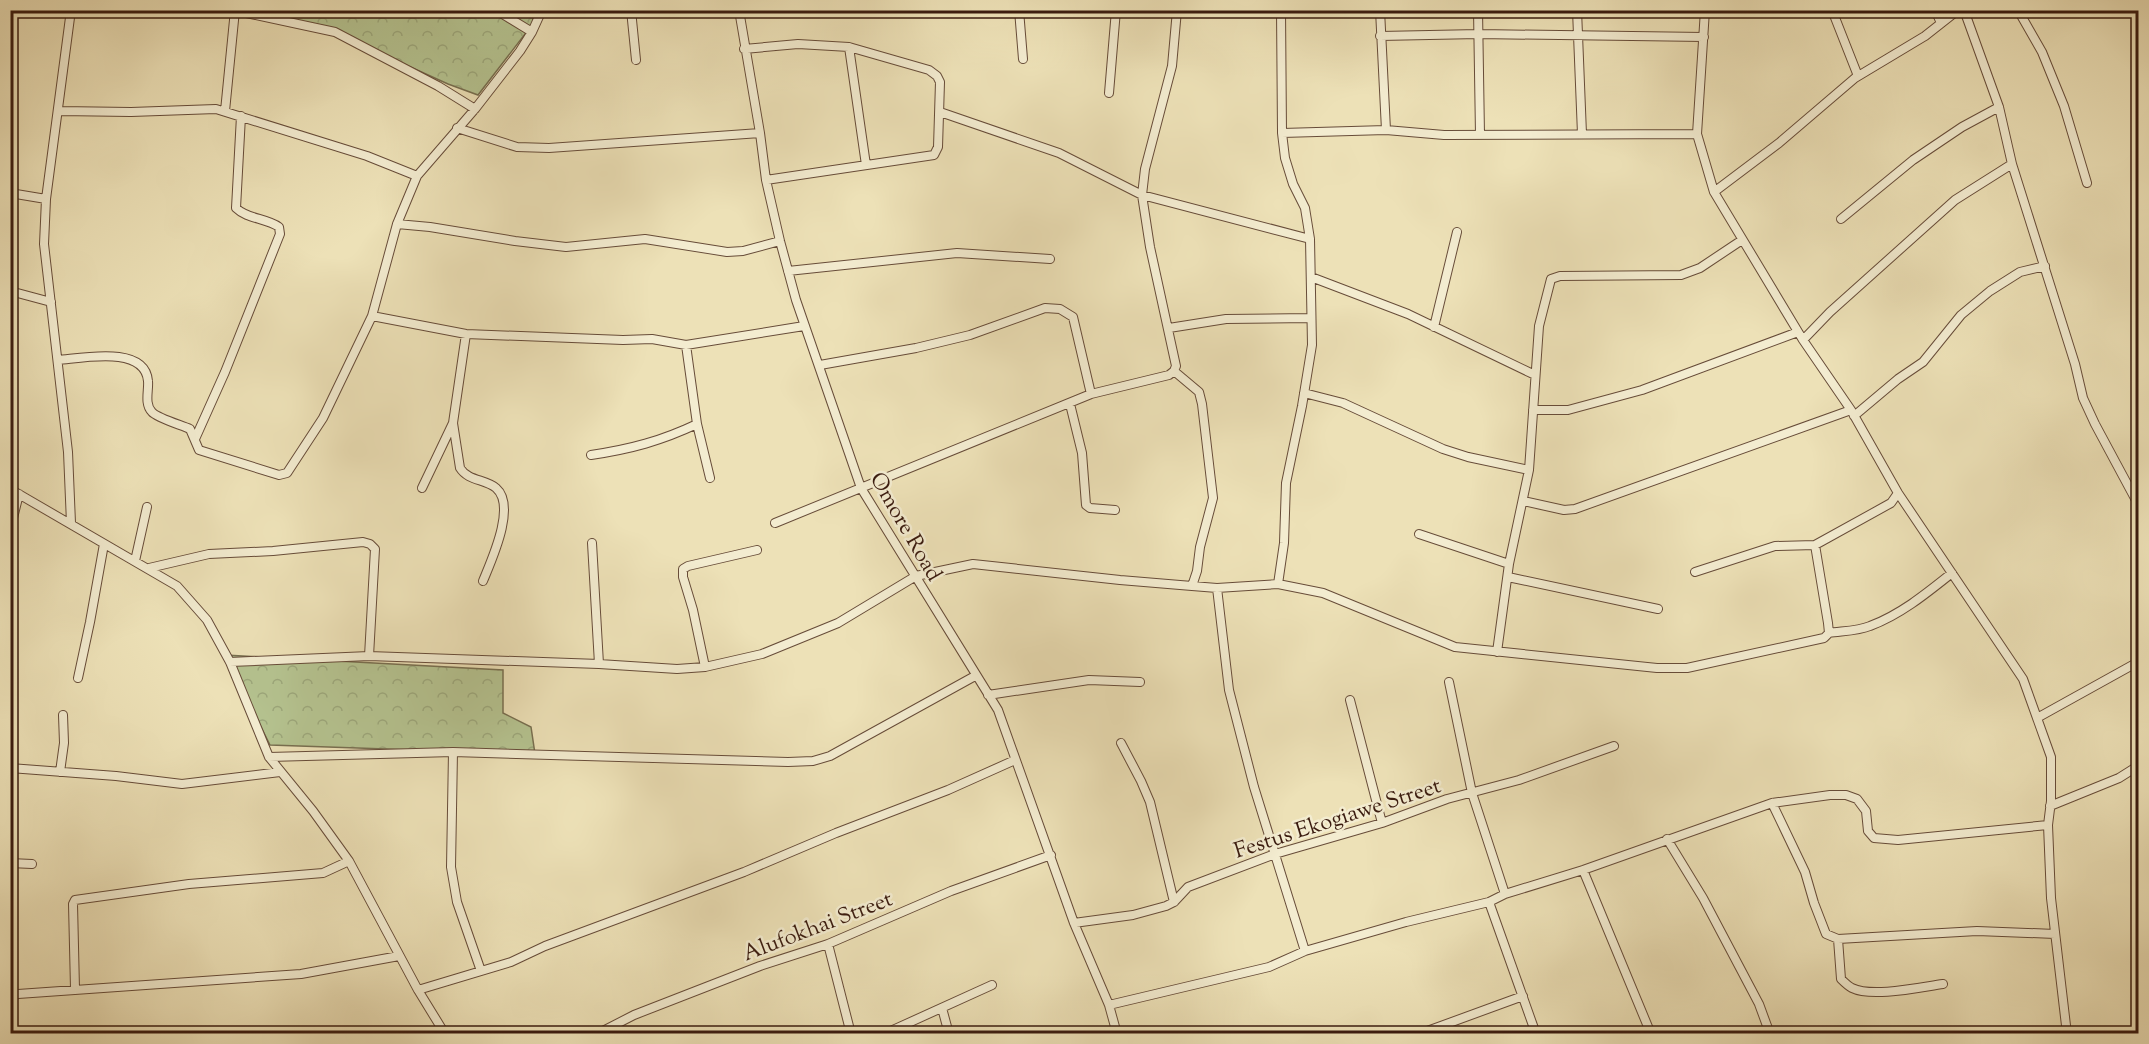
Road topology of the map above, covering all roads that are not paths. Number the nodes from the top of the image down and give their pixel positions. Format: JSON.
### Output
{"nodes":[{"id":1,"x":71,"y":10,"type":"edge"},
{"id":2,"x":496,"y":10,"type":"edge"},
{"id":3,"x":542,"y":10,"type":"edge"},
{"id":4,"x":631,"y":10,"type":"edge"},
{"id":5,"x":739,"y":10,"type":"edge"},
{"id":6,"x":1019,"y":10,"type":"edge"},
{"id":7,"x":1116,"y":10,"type":"edge"},
{"id":8,"x":1177,"y":10,"type":"edge"},
{"id":9,"x":1281,"y":10,"type":"edge"},
{"id":10,"x":1380,"y":10,"type":"edge"},
{"id":11,"x":1478,"y":10,"type":"edge"},
{"id":12,"x":1577,"y":10,"type":"edge"},
{"id":13,"x":1706,"y":10,"type":"edge"},
{"id":14,"x":1832,"y":10,"type":"edge"},
{"id":15,"x":1935,"y":10,"type":"edge"},
{"id":16,"x":1958,"y":10,"type":"edge"},
{"id":17,"x":1964,"y":10,"type":"edge"},
{"id":18,"x":2018,"y":10,"type":"edge"},
{"id":19,"x":236,"y":11,"type":"edge"},
{"id":20,"x":1941,"y":23,"type":"junction"},
{"id":21,"x":532,"y":32,"type":"junction"},
{"id":22,"x":1479,"y":34,"type":"junction"},
{"id":23,"x":1578,"y":35,"type":"junction"},
{"id":24,"x":1380,"y":36,"type":"junction"},
{"id":25,"x":1704,"y":37,"type":"junction"},
{"id":26,"x":849,"y":47,"type":"junction"},
{"id":27,"x":744,"y":49,"type":"junction"},
{"id":28,"x":1023,"y":59,"type":"dead end"},
{"id":29,"x":636,"y":60,"type":"dead end"},
{"id":30,"x":1858,"y":76,"type":"junction"},
{"id":31,"x":1109,"y":93,"type":"dead end"},
{"id":32,"x":1999,"y":107,"type":"junction"},
{"id":33,"x":475,"y":109,"type":"junction"},
{"id":34,"x":59,"y":111,"type":"junction"},
{"id":35,"x":225,"y":111,"type":"junction"},
{"id":36,"x":940,"y":112,"type":"junction"},
{"id":37,"x":241,"y":116,"type":"junction"},
{"id":38,"x":458,"y":128,"type":"junction"},
{"id":39,"x":1386,"y":130,"type":"junction"},
{"id":40,"x":760,"y":133,"type":"junction"},
{"id":41,"x":1282,"y":133,"type":"junction"},
{"id":42,"x":1582,"y":134,"type":"junction"},
{"id":43,"x":1697,"y":134,"type":"junction"},
{"id":44,"x":1480,"y":135,"type":"junction"},
{"id":45,"x":2012,"y":164,"type":"junction"},
{"id":46,"x":866,"y":165,"type":"junction"},
{"id":47,"x":417,"y":176,"type":"junction"},
{"id":48,"x":766,"y":180,"type":"junction"},
{"id":49,"x":2087,"y":183,"type":"dead end"},
{"id":50,"x":1714,"y":192,"type":"junction"},
{"id":51,"x":10,"y":193,"type":"edge"},
{"id":52,"x":1142,"y":195,"type":"junction"},
{"id":53,"x":46,"y":199,"type":"junction"},
{"id":54,"x":1841,"y":219,"type":"dead end"},
{"id":55,"x":398,"y":224,"type":"junction"},
{"id":56,"x":1457,"y":232,"type":"dead end"},
{"id":57,"x":1310,"y":239,"type":"junction"},
{"id":58,"x":1742,"y":240,"type":"junction"},
{"id":59,"x":780,"y":241,"type":"junction"},
{"id":60,"x":1050,"y":259,"type":"dead end"},
{"id":61,"x":2044,"y":266,"type":"junction"},
{"id":62,"x":788,"y":271,"type":"junction"},
{"id":63,"x":1311,"y":277,"type":"junction"},
{"id":64,"x":10,"y":291,"type":"edge"},
{"id":65,"x":51,"y":302,"type":"junction"},
{"id":66,"x":372,"y":316,"type":"junction"},
{"id":67,"x":1310,"y":318,"type":"junction"},
{"id":68,"x":804,"y":326,"type":"junction"},
{"id":69,"x":1434,"y":327,"type":"junction"},
{"id":70,"x":1169,"y":328,"type":"junction"},
{"id":71,"x":466,"y":334,"type":"junction"},
{"id":72,"x":1801,"y":336,"type":"junction"},
{"id":73,"x":686,"y":345,"type":"junction"},
{"id":74,"x":58,"y":360,"type":"junction"},
{"id":75,"x":820,"y":365,"type":"junction"},
{"id":76,"x":1174,"y":371,"type":"junction"},
{"id":77,"x":1535,"y":375,"type":"junction"},
{"id":78,"x":1304,"y":393,"type":"junction"},
{"id":79,"x":1091,"y":394,"type":"junction"},
{"id":80,"x":1070,"y":404,"type":"junction"},
{"id":81,"x":1533,"y":410,"type":"junction"},
{"id":82,"x":1852,"y":413,"type":"junction"},
{"id":83,"x":453,"y":423,"type":"junction"},
{"id":84,"x":697,"y":424,"type":"junction"},
{"id":85,"x":195,"y":439,"type":"junction"},
{"id":86,"x":591,"y":455,"type":"dead end"},
{"id":87,"x":1529,"y":470,"type":"junction"},
{"id":88,"x":710,"y":478,"type":"dead end"},
{"id":89,"x":422,"y":488,"type":"dead end"},
{"id":90,"x":861,"y":488,"type":"junction"},
{"id":91,"x":10,"y":489,"type":"edge"},
{"id":92,"x":1898,"y":493,"type":"junction"},
{"id":93,"x":19,"y":494,"type":"junction"},
{"id":94,"x":1523,"y":501,"type":"junction"},
{"id":95,"x":2139,"y":504,"type":"edge"},
{"id":96,"x":147,"y":507,"type":"dead end"},
{"id":97,"x":1115,"y":510,"type":"dead end"},
{"id":98,"x":71,"y":523,"type":"junction"},
{"id":99,"x":775,"y":523,"type":"dead end"},
{"id":100,"x":10,"y":530,"type":"edge"},
{"id":101,"x":1419,"y":534,"type":"dead end"},
{"id":102,"x":592,"y":543,"type":"dead end"},
{"id":103,"x":104,"y":544,"type":"junction"},
{"id":104,"x":1815,"y":545,"type":"junction"},
{"id":105,"x":757,"y":550,"type":"dead end"},
{"id":106,"x":135,"y":561,"type":"junction"},
{"id":107,"x":1509,"y":564,"type":"junction"},
{"id":108,"x":149,"y":568,"type":"junction"},
{"id":109,"x":1695,"y":572,"type":"dead end"},
{"id":110,"x":1952,"y":573,"type":"junction"},
{"id":111,"x":915,"y":576,"type":"junction"},
{"id":112,"x":1508,"y":577,"type":"junction"},
{"id":113,"x":483,"y":581,"type":"dead end"},
{"id":114,"x":1278,"y":584,"type":"junction"},
{"id":115,"x":1192,"y":586,"type":"junction"},
{"id":116,"x":1217,"y":588,"type":"junction"},
{"id":117,"x":1658,"y":609,"type":"dead end"},
{"id":118,"x":1829,"y":633,"type":"junction"},
{"id":119,"x":1497,"y":652,"type":"junction"},
{"id":120,"x":369,"y":656,"type":"junction"},
{"id":121,"x":230,"y":662,"type":"junction"},
{"id":122,"x":2139,"y":662,"type":"edge"},
{"id":123,"x":599,"y":664,"type":"junction"},
{"id":124,"x":705,"y":668,"type":"junction"},
{"id":125,"x":975,"y":676,"type":"junction"},
{"id":126,"x":78,"y":678,"type":"dead end"},
{"id":127,"x":1140,"y":682,"type":"dead end"},
{"id":128,"x":1449,"y":682,"type":"dead end"},
{"id":129,"x":988,"y":695,"type":"junction"},
{"id":130,"x":1350,"y":700,"type":"dead end"},
{"id":131,"x":63,"y":715,"type":"dead end"},
{"id":132,"x":2037,"y":718,"type":"junction"},
{"id":133,"x":1121,"y":743,"type":"dead end"},
{"id":134,"x":1614,"y":746,"type":"dead end"},
{"id":135,"x":453,"y":752,"type":"junction"},
{"id":136,"x":269,"y":757,"type":"junction"},
{"id":137,"x":1015,"y":760,"type":"junction"},
{"id":138,"x":2139,"y":766,"type":"edge"},
{"id":139,"x":10,"y":768,"type":"edge"},
{"id":140,"x":60,"y":772,"type":"junction"},
{"id":141,"x":280,"y":772,"type":"junction"},
{"id":142,"x":1472,"y":793,"type":"junction"},
{"id":143,"x":1772,"y":803,"type":"junction"},
{"id":144,"x":2050,"y":806,"type":"junction"},
{"id":145,"x":1382,"y":823,"type":"junction"},
{"id":146,"x":2048,"y":825,"type":"junction"},
{"id":147,"x":1667,"y":839,"type":"junction"},
{"id":148,"x":1275,"y":854,"type":"junction"},
{"id":149,"x":1051,"y":855,"type":"junction"},
{"id":150,"x":349,"y":861,"type":"junction"},
{"id":151,"x":10,"y":863,"type":"edge"},
{"id":152,"x":32,"y":864,"type":"dead end"},
{"id":153,"x":1583,"y":870,"type":"junction"},
{"id":154,"x":1505,"y":894,"type":"junction"},
{"id":155,"x":1174,"y":902,"type":"junction"},
{"id":156,"x":1489,"y":902,"type":"junction"},
{"id":157,"x":1074,"y":923,"type":"junction"},
{"id":158,"x":2055,"y":934,"type":"junction"},
{"id":159,"x":1838,"y":939,"type":"junction"},
{"id":160,"x":828,"y":944,"type":"junction"},
{"id":161,"x":1305,"y":951,"type":"junction"},
{"id":162,"x":399,"y":956,"type":"junction"},
{"id":163,"x":482,"y":971,"type":"junction"},
{"id":164,"x":1943,"y":984,"type":"dead end"},
{"id":165,"x":992,"y":985,"type":"dead end"},
{"id":166,"x":75,"y":989,"type":"junction"},
{"id":167,"x":418,"y":990,"type":"junction"},
{"id":168,"x":1523,"y":996,"type":"junction"},
{"id":169,"x":10,"y":997,"type":"edge"},
{"id":170,"x":1109,"y":1005,"type":"junction"},
{"id":171,"x":942,"y":1008,"type":"junction"},
{"id":172,"x":445,"y":1034,"type":"edge"},
{"id":173,"x":597,"y":1034,"type":"edge"},
{"id":174,"x":851,"y":1034,"type":"edge"},
{"id":175,"x":884,"y":1034,"type":"edge"},
{"id":176,"x":950,"y":1034,"type":"edge"},
{"id":177,"x":1117,"y":1034,"type":"edge"},
{"id":178,"x":1419,"y":1034,"type":"edge"},
{"id":179,"x":1536,"y":1034,"type":"edge"},
{"id":180,"x":1651,"y":1034,"type":"edge"},
{"id":181,"x":1770,"y":1034,"type":"edge"},
{"id":182,"x":2067,"y":1034,"type":"edge"}],
"edges":[{"from":1,"to":34,"type":"street"},
{"from":2,"to":21,"type":"street"},
{"from":3,"to":21,"type":"street"},
{"from":4,"to":29,"type":"street"},
{"from":5,"to":27,"type":"street","name":"Omore Road"},
{"from":6,"to":28,"type":"street"},
{"from":7,"to":31,"type":"street"},
{"from":8,"to":52,"type":"street"},
{"from":9,"to":41,"type":"street"},
{"from":10,"to":24,"type":"street"},
{"from":11,"to":22,"type":"street"},
{"from":12,"to":23,"type":"street"},
{"from":13,"to":25,"type":"street"},
{"from":14,"to":30,"type":"street"},
{"from":15,"to":20,"type":"street"},
{"from":16,"to":20,"type":"street"},
{"from":17,"to":32,"type":"street"},
{"from":18,"to":49,"type":"street"},
{"from":19,"to":33,"type":"street"},
{"from":19,"to":35,"type":"street"},
{"from":20,"to":30,"type":"street"},
{"from":21,"to":33,"type":"street"},
{"from":22,"to":23,"type":"street"},
{"from":22,"to":24,"type":"street"},
{"from":22,"to":44,"type":"street"},
{"from":23,"to":25,"type":"street"},
{"from":23,"to":42,"type":"street"},
{"from":24,"to":39,"type":"street"},
{"from":25,"to":43,"type":"street"},
{"from":26,"to":27,"type":"street"},
{"from":26,"to":36,"type":"street"},
{"from":26,"to":46,"type":"street"},
{"from":27,"to":40,"type":"street","name":"Omore Road"},
{"from":30,"to":50,"type":"street"},
{"from":32,"to":45,"type":"street"},
{"from":32,"to":54,"type":"street"},
{"from":33,"to":38,"type":"street"},
{"from":34,"to":35,"type":"street"},
{"from":34,"to":53,"type":"street"},
{"from":35,"to":37,"type":"street"},
{"from":36,"to":46,"type":"street"},
{"from":36,"to":52,"type":"street"},
{"from":37,"to":47,"type":"street"},
{"from":37,"to":85,"type":"street"},
{"from":38,"to":40,"type":"street"},
{"from":38,"to":47,"type":"street"},
{"from":39,"to":41,"type":"street"},
{"from":39,"to":44,"type":"street"},
{"from":40,"to":48,"type":"street","name":"Omore Road"},
{"from":41,"to":57,"type":"street"},
{"from":42,"to":43,"type":"street"},
{"from":42,"to":44,"type":"street"},
{"from":43,"to":50,"type":"street"},
{"from":45,"to":61,"type":"street"},
{"from":45,"to":72,"type":"street"},
{"from":46,"to":48,"type":"street"},
{"from":47,"to":55,"type":"street"},
{"from":48,"to":59,"type":"street","name":"Omore Road"},
{"from":50,"to":58,"type":"street"},
{"from":51,"to":53,"type":"street"},
{"from":52,"to":57,"type":"street"},
{"from":52,"to":70,"type":"street"},
{"from":53,"to":65,"type":"street"},
{"from":55,"to":59,"type":"street"},
{"from":55,"to":66,"type":"street"},
{"from":56,"to":69,"type":"street"},
{"from":57,"to":63,"type":"street"},
{"from":58,"to":72,"type":"street"},
{"from":58,"to":77,"type":"street"},
{"from":59,"to":62,"type":"street","name":"Omore Road"},
{"from":60,"to":62,"type":"street"},
{"from":61,"to":82,"type":"street"},
{"from":61,"to":95,"type":"street"},
{"from":62,"to":68,"type":"street","name":"Omore Road"},
{"from":63,"to":67,"type":"street"},
{"from":63,"to":69,"type":"street"},
{"from":64,"to":65,"type":"street"},
{"from":65,"to":74,"type":"street"},
{"from":66,"to":71,"type":"street"},
{"from":66,"to":85,"type":"street"},
{"from":67,"to":70,"type":"street"},
{"from":67,"to":78,"type":"street"},
{"from":68,"to":73,"type":"street"},
{"from":68,"to":75,"type":"street","name":"Omore Road"},
{"from":69,"to":77,"type":"street"},
{"from":70,"to":76,"type":"street"},
{"from":71,"to":73,"type":"street"},
{"from":71,"to":83,"type":"street"},
{"from":72,"to":81,"type":"street"},
{"from":72,"to":82,"type":"street"},
{"from":73,"to":84,"type":"street"},
{"from":74,"to":85,"type":"street"},
{"from":74,"to":98,"type":"street"},
{"from":75,"to":79,"type":"street"},
{"from":75,"to":90,"type":"street","name":"Omore Road"},
{"from":76,"to":79,"type":"street"},
{"from":76,"to":115,"type":"street"},
{"from":77,"to":81,"type":"street"},
{"from":78,"to":87,"type":"street"},
{"from":78,"to":114,"type":"street"},
{"from":79,"to":80,"type":"street"},
{"from":80,"to":90,"type":"street"},
{"from":80,"to":97,"type":"street"},
{"from":81,"to":87,"type":"street"},
{"from":82,"to":92,"type":"street"},
{"from":82,"to":94,"type":"street"},
{"from":83,"to":89,"type":"street"},
{"from":83,"to":113,"type":"street"},
{"from":84,"to":86,"type":"street"},
{"from":84,"to":88,"type":"street"},
{"from":87,"to":94,"type":"street"},
{"from":90,"to":99,"type":"street"},
{"from":90,"to":111,"type":"street","name":"Omore Road"},
{"from":91,"to":93,"type":"street"},
{"from":92,"to":104,"type":"street"},
{"from":92,"to":110,"type":"street"},
{"from":93,"to":98,"type":"street"},
{"from":93,"to":100,"type":"street"},
{"from":94,"to":107,"type":"street"},
{"from":96,"to":106,"type":"street"},
{"from":98,"to":103,"type":"street"},
{"from":101,"to":107,"type":"street"},
{"from":102,"to":123,"type":"street"},
{"from":103,"to":106,"type":"street"},
{"from":103,"to":126,"type":"street"},
{"from":104,"to":109,"type":"street"},
{"from":104,"to":118,"type":"street"},
{"from":105,"to":124,"type":"street"},
{"from":106,"to":108,"type":"street"},
{"from":107,"to":112,"type":"street"},
{"from":108,"to":120,"type":"street"},
{"from":108,"to":121,"type":"street"},
{"from":110,"to":118,"type":"street"},
{"from":110,"to":132,"type":"street"},
{"from":111,"to":115,"type":"street"},
{"from":111,"to":124,"type":"street"},
{"from":111,"to":125,"type":"street","name":"Omore Road"},
{"from":112,"to":117,"type":"street"},
{"from":112,"to":119,"type":"street"},
{"from":114,"to":116,"type":"street"},
{"from":114,"to":119,"type":"street"},
{"from":115,"to":116,"type":"street"},
{"from":116,"to":148,"type":"street"},
{"from":118,"to":119,"type":"street"},
{"from":120,"to":121,"type":"street"},
{"from":120,"to":123,"type":"street"},
{"from":121,"to":136,"type":"street"},
{"from":122,"to":132,"type":"street"},
{"from":123,"to":124,"type":"street"},
{"from":125,"to":129,"type":"street","name":"Omore Road"},
{"from":125,"to":135,"type":"street"},
{"from":127,"to":129,"type":"street"},
{"from":128,"to":142,"type":"street"},
{"from":129,"to":137,"type":"street","name":"Omore Road"},
{"from":130,"to":145,"type":"street"},
{"from":131,"to":140,"type":"street"},
{"from":132,"to":144,"type":"street"},
{"from":133,"to":155,"type":"street"},
{"from":134,"to":142,"type":"street","name":"Festus Ekogiawe Street"},
{"from":135,"to":136,"type":"street"},
{"from":135,"to":163,"type":"street"},
{"from":136,"to":141,"type":"street"},
{"from":137,"to":149,"type":"street","name":"Omore Road"},
{"from":137,"to":163,"type":"street"},
{"from":138,"to":144,"type":"street"},
{"from":139,"to":140,"type":"street"},
{"from":140,"to":141,"type":"street"},
{"from":141,"to":150,"type":"street"},
{"from":142,"to":145,"type":"street","name":"Festus Ekogiawe Street"},
{"from":142,"to":154,"type":"street"},
{"from":143,"to":146,"type":"street"},
{"from":143,"to":147,"type":"street"},
{"from":143,"to":159,"type":"street"},
{"from":144,"to":146,"type":"street"},
{"from":145,"to":148,"type":"street","name":"Festus Ekogiawe Street"},
{"from":146,"to":158,"type":"street"},
{"from":147,"to":153,"type":"street"},
{"from":147,"to":181,"type":"street"},
{"from":148,"to":155,"type":"street","name":"Festus Ekogiawe Street"},
{"from":148,"to":161,"type":"street"},
{"from":149,"to":157,"type":"street","name":"Omore Road"},
{"from":149,"to":160,"type":"street","name":"Alufokhai Street"},
{"from":150,"to":162,"type":"street"},
{"from":150,"to":166,"type":"street"},
{"from":151,"to":152,"type":"street"},
{"from":153,"to":154,"type":"street"},
{"from":153,"to":180,"type":"street"},
{"from":154,"to":156,"type":"street"},
{"from":155,"to":157,"type":"street","name":"Festus Ekogiawe Street"},
{"from":156,"to":161,"type":"street"},
{"from":156,"to":168,"type":"street"},
{"from":157,"to":170,"type":"street","name":"Omore Road"},
{"from":158,"to":159,"type":"street"},
{"from":158,"to":182,"type":"street"},
{"from":159,"to":164,"type":"street"},
{"from":160,"to":173,"type":"street","name":"Alufokhai Street"},
{"from":160,"to":174,"type":"street"},
{"from":161,"to":170,"type":"street"},
{"from":162,"to":166,"type":"street"},
{"from":162,"to":167,"type":"street"},
{"from":163,"to":167,"type":"street"},
{"from":165,"to":171,"type":"street"},
{"from":166,"to":169,"type":"street"},
{"from":167,"to":172,"type":"street"},
{"from":168,"to":178,"type":"street"},
{"from":168,"to":179,"type":"street"},
{"from":170,"to":177,"type":"street","name":"Omore Road"},
{"from":171,"to":175,"type":"street"},
{"from":171,"to":176,"type":"street"}]}
